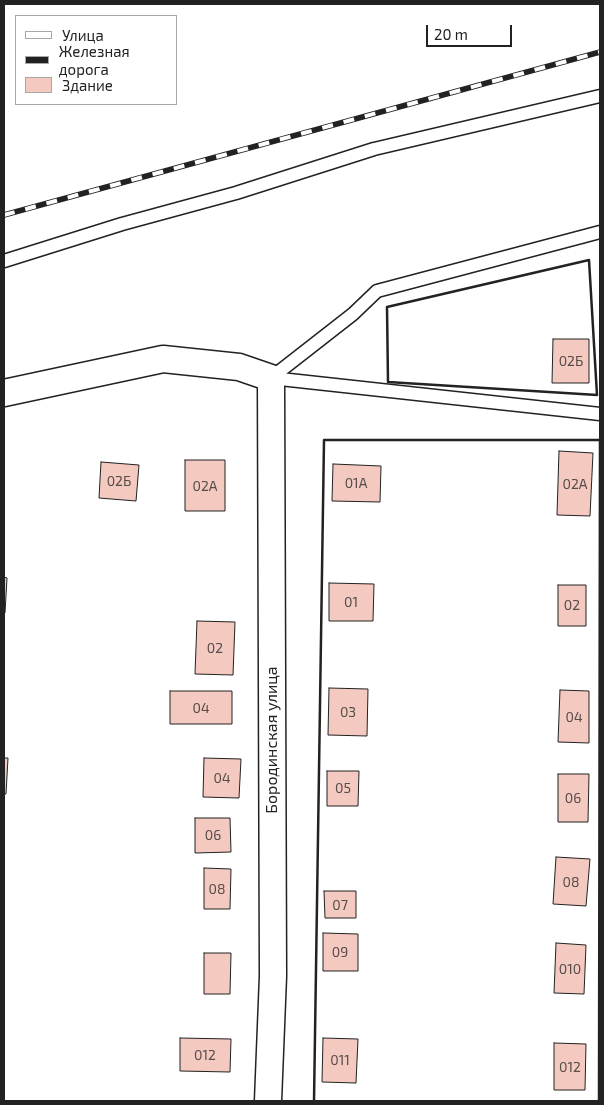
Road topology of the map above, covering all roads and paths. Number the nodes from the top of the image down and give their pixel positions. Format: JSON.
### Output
{"nodes":[{"id":1,"x":600,"y":96,"type":"edge"},
{"id":2,"x":600,"y":232,"type":"edge"},
{"id":3,"x":4,"y":261,"type":"edge"},
{"id":4,"x":271,"y":378,"type":"junction"},
{"id":5,"x":4,"y":393,"type":"edge"},
{"id":6,"x":600,"y":414,"type":"edge"},
{"id":7,"x":268,"y":1101,"type":"edge"}],
"edges":[{"from":1,"to":3,"type":"lane"},
{"from":2,"to":4,"type":"lane"},
{"from":4,"to":5,"type":"street"},
{"from":4,"to":6,"type":"lane"},
{"from":4,"to":7,"type":"street","name":"Бородинская улица"}]}
